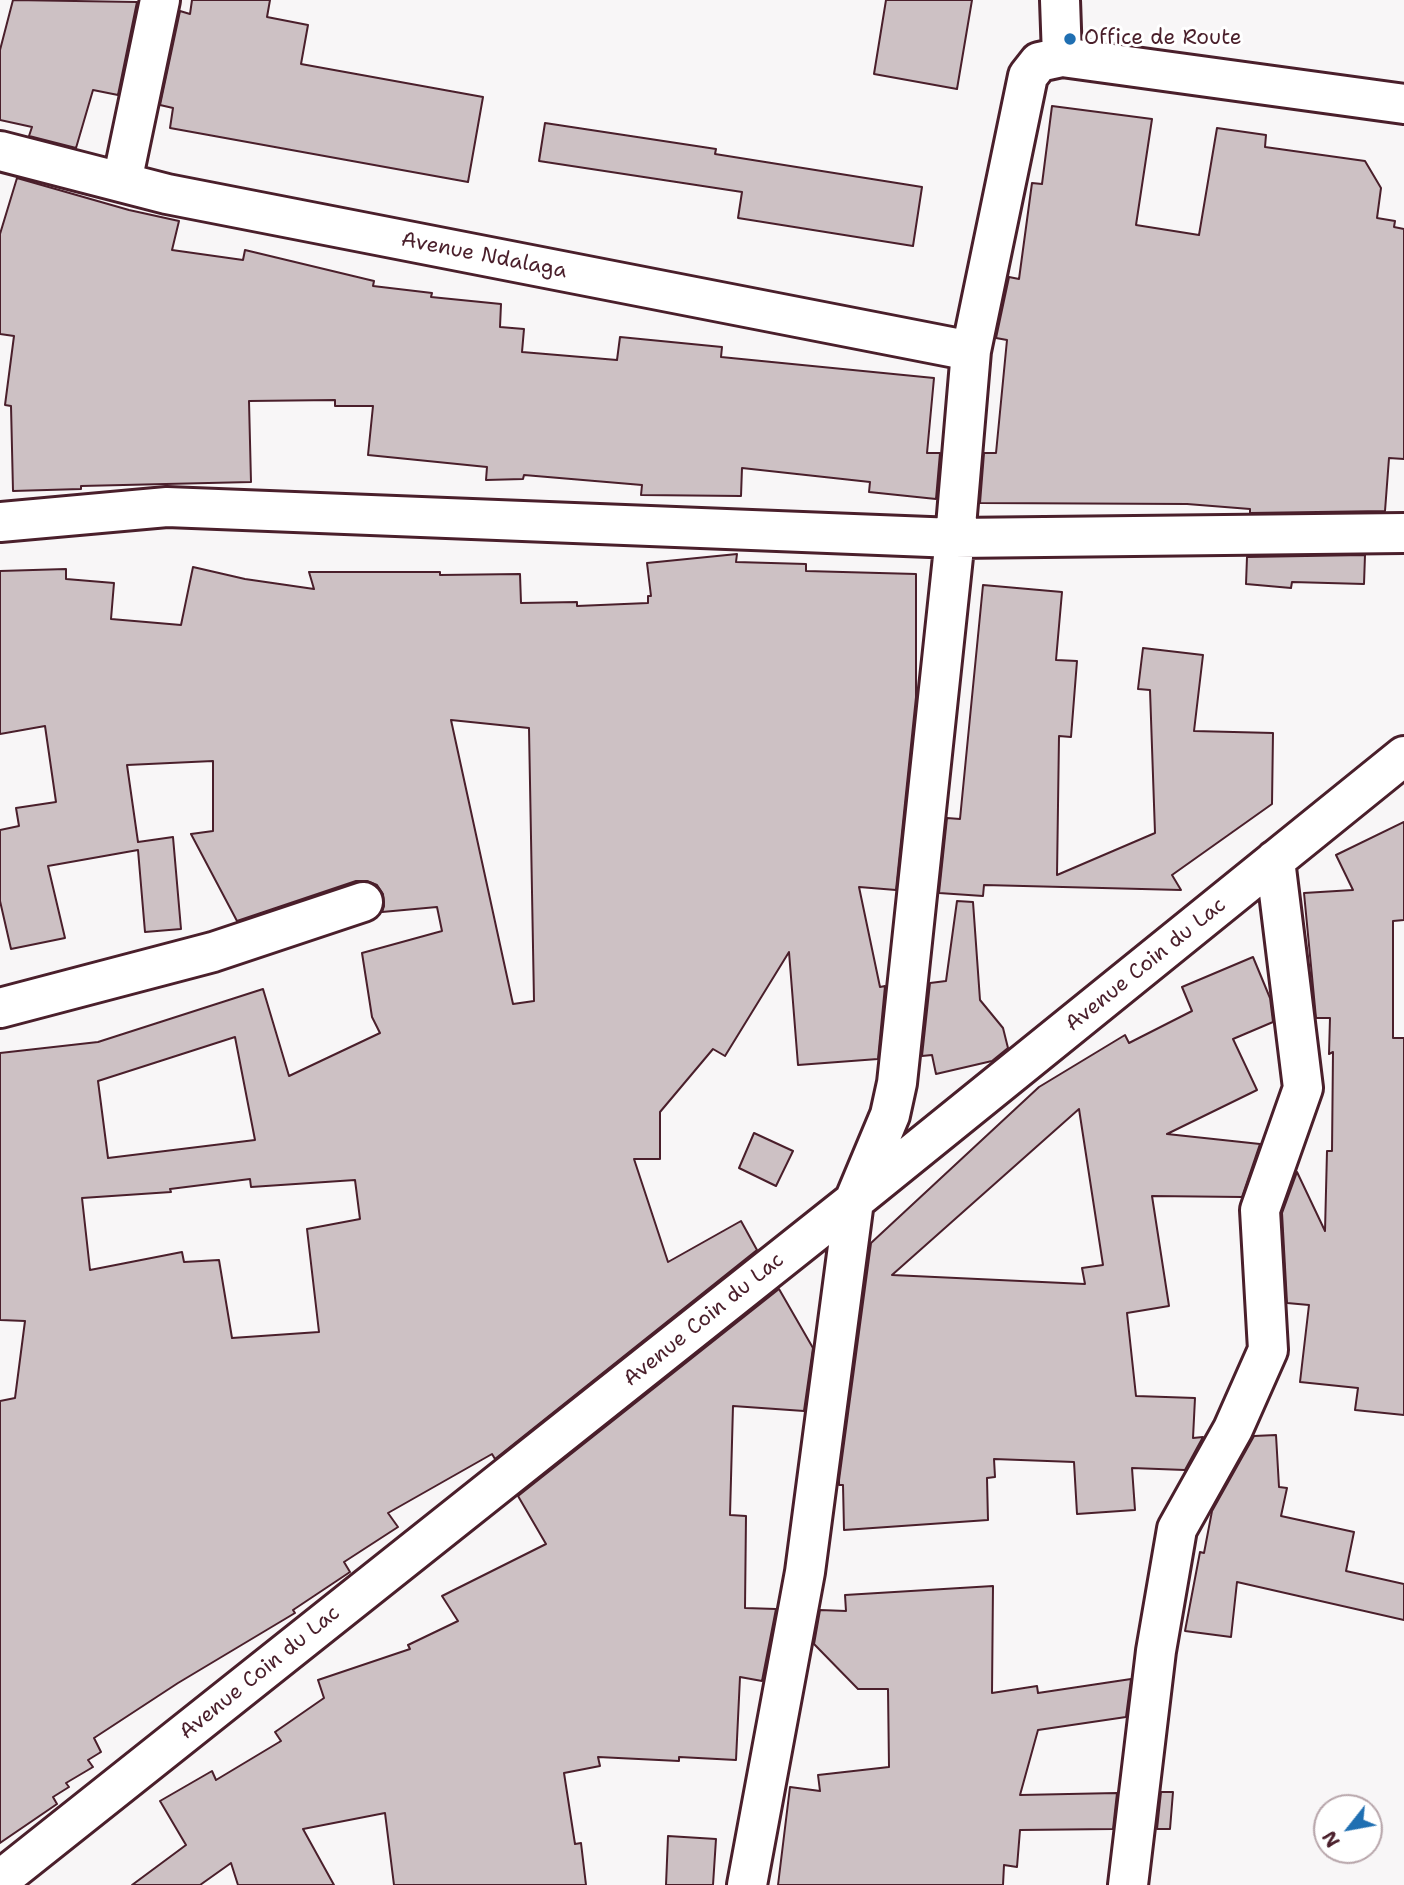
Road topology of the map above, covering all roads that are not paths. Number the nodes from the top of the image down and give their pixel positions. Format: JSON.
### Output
{"nodes":[{"id":1,"x":160,"y":0,"type":"edge"},
{"id":2,"x":1060,"y":0,"type":"edge"},
{"id":3,"x":1062,"y":57,"type":"junction"},
{"id":4,"x":1404,"y":104,"type":"edge"},
{"id":5,"x":0,"y":150,"type":"edge"},
{"id":6,"x":122,"y":182,"type":"junction"},
{"id":7,"x":971,"y":351,"type":"junction"},
{"id":8,"x":0,"y":522,"type":"edge"},
{"id":9,"x":1404,"y":533,"type":"edge"},
{"id":10,"x":955,"y":538,"type":"junction"},
{"id":11,"x":1404,"y":755,"type":"edge"},
{"id":12,"x":1275,"y":860,"type":"junction"},
{"id":13,"x":363,"y":902,"type":"dead end"},
{"id":14,"x":0,"y":1008,"type":"edge"},
{"id":15,"x":853,"y":1201,"type":"junction"},
{"id":16,"x":0,"y":1880,"type":"edge"},
{"id":17,"x":747,"y":1885,"type":"edge"},
{"id":18,"x":1128,"y":1885,"type":"edge"}],
"edges":[{"from":1,"to":6,"type":"street"},
{"from":2,"to":3,"type":"street"},
{"from":3,"to":4,"type":"street"},
{"from":3,"to":7,"type":"street"},
{"from":5,"to":6,"type":"street","name":"Avenue Ndalaga"},
{"from":6,"to":7,"type":"street","name":"Avenue Ndalaga"},
{"from":7,"to":10,"type":"street"},
{"from":8,"to":10,"type":"street"},
{"from":9,"to":10,"type":"street"},
{"from":10,"to":15,"type":"street"},
{"from":11,"to":12,"type":"street","name":"Avenue Coin du Lac"},
{"from":12,"to":15,"type":"street","name":"Avenue Coin du Lac"},
{"from":12,"to":18,"type":"street"},
{"from":13,"to":14,"type":"street"},
{"from":15,"to":16,"type":"street","name":"Avenue Coin du Lac"},
{"from":15,"to":17,"type":"street"}]}
